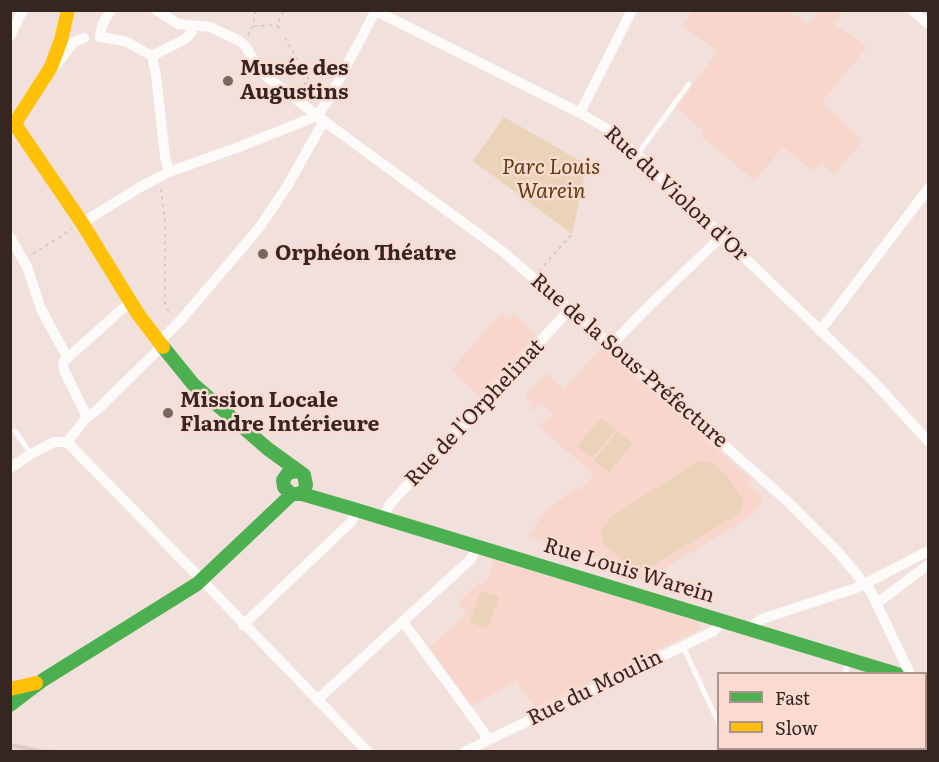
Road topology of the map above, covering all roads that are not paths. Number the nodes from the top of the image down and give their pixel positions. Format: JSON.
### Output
{"nodes":[{"id":1,"x":23,"y":10,"type":"edge"},
{"id":2,"x":68,"y":10,"type":"edge"},
{"id":3,"x":111,"y":10,"type":"edge"},
{"id":4,"x":156,"y":10,"type":"edge"},
{"id":5,"x":632,"y":10,"type":"edge"},
{"id":6,"x":912,"y":10,"type":"edge"},
{"id":7,"x":376,"y":11,"type":"edge"},
{"id":8,"x":928,"y":24,"type":"edge"},
{"id":9,"x":194,"y":26,"type":"junction"},
{"id":10,"x":63,"y":33,"type":"junction"},
{"id":11,"x":10,"y":36,"type":"edge"},
{"id":12,"x":100,"y":37,"type":"junction"},
{"id":13,"x":84,"y":38,"type":"junction"},
{"id":14,"x":152,"y":56,"type":"junction"},
{"id":15,"x":48,"y":73,"type":"junction"},
{"id":16,"x":689,"y":84,"type":"dead end"},
{"id":17,"x":580,"y":113,"type":"junction"},
{"id":18,"x":321,"y":119,"type":"junction"},
{"id":19,"x":13,"y":128,"type":"edge"},
{"id":20,"x":637,"y":155,"type":"junction"},
{"id":21,"x":169,"y":172,"type":"junction"},
{"id":22,"x":928,"y":189,"type":"edge"},
{"id":23,"x":82,"y":223,"type":"junction"},
{"id":24,"x":722,"y":236,"type":"junction"},
{"id":25,"x":10,"y":237,"type":"edge"},
{"id":26,"x":131,"y":301,"type":"junction"},
{"id":27,"x":570,"y":309,"type":"junction"},
{"id":28,"x":820,"y":331,"type":"junction"},
{"id":29,"x":161,"y":344,"type":"junction"},
{"id":30,"x":611,"y":345,"type":"junction"},
{"id":31,"x":67,"y":357,"type":"junction"},
{"id":32,"x":87,"y":417,"type":"junction"},
{"id":33,"x":15,"y":431,"type":"dead end"},
{"id":34,"x":928,"y":441,"type":"edge"},
{"id":35,"x":67,"y":442,"type":"junction"},
{"id":36,"x":268,"y":449,"type":"junction"},
{"id":37,"x":31,"y":454,"type":"junction"},
{"id":38,"x":10,"y":468,"type":"edge"},
{"id":39,"x":302,"y":476,"type":"junction"},
{"id":40,"x":289,"y":488,"type":"junction"},
{"id":41,"x":353,"y":509,"type":"junction"},
{"id":42,"x":383,"y":519,"type":"junction"},
{"id":43,"x":477,"y":547,"type":"junction"},
{"id":44,"x":928,"y":551,"type":"edge"},
{"id":45,"x":928,"y":565,"type":"edge"},
{"id":46,"x":199,"y":577,"type":"junction"},
{"id":47,"x":866,"y":584,"type":"junction"},
{"id":48,"x":877,"y":603,"type":"junction"},
{"id":49,"x":723,"y":621,"type":"junction"},
{"id":50,"x":403,"y":622,"type":"junction"},
{"id":51,"x":243,"y":625,"type":"junction"},
{"id":52,"x":753,"y":630,"type":"junction"},
{"id":53,"x":683,"y":646,"type":"junction"},
{"id":54,"x":897,"y":647,"type":"junction"},
{"id":55,"x":849,"y":658,"type":"junction"},
{"id":56,"x":846,"y":672,"type":"edge"},
{"id":57,"x":893,"y":672,"type":"edge"},
{"id":58,"x":896,"y":672,"type":"edge"},
{"id":59,"x":909,"y":672,"type":"edge"},
{"id":60,"x":43,"y":680,"type":"junction"},
{"id":61,"x":10,"y":689,"type":"edge"},
{"id":62,"x":317,"y":700,"type":"junction"},
{"id":63,"x":10,"y":705,"type":"edge"},
{"id":64,"x":717,"y":720,"type":"edge"},
{"id":65,"x":488,"y":740,"type":"junction"},
{"id":66,"x":368,"y":752,"type":"edge"},
{"id":67,"x":464,"y":752,"type":"edge"}],
"edges":[{"from":1,"to":11,"type":"street"},
{"from":2,"to":10,"type":"main road"},
{"from":3,"to":12,"type":"street"},
{"from":4,"to":9,"type":"street"},
{"from":5,"to":17,"type":"street"},
{"from":6,"to":8,"type":"street"},
{"from":7,"to":17,"type":"street","name":"Rue du Violon d'Or"},
{"from":7,"to":18,"type":"street"},
{"from":9,"to":14,"type":"street"},
{"from":9,"to":18,"type":"street","name":"Rue de la Sous-Préfecture"},
{"from":10,"to":13,"type":"street"},
{"from":10,"to":15,"type":"main road"},
{"from":12,"to":13,"type":"street"},
{"from":12,"to":14,"type":"street"},
{"from":13,"to":15,"type":"street"},
{"from":14,"to":21,"type":"street"},
{"from":15,"to":19,"type":"main road"},
{"from":16,"to":20,"type":"lane"},
{"from":17,"to":20,"type":"street","name":"Rue du Violon d'Or"},
{"from":18,"to":21,"type":"street"},
{"from":18,"to":27,"type":"street","name":"Rue de la Sous-Préfecture"},
{"from":18,"to":29,"type":"street"},
{"from":19,"to":23,"type":"main road"},
{"from":20,"to":24,"type":"street","name":"Rue du Violon d'Or"},
{"from":21,"to":23,"type":"street"},
{"from":22,"to":28,"type":"street"},
{"from":23,"to":26,"type":"main road","name":"Rue Louis Warein"},
{"from":24,"to":28,"type":"street","name":"Rue du Violon d'Or"},
{"from":24,"to":30,"type":"street"},
{"from":25,"to":31,"type":"street"},
{"from":26,"to":29,"type":"main road","name":"Rue Louis Warein"},
{"from":26,"to":31,"type":"street"},
{"from":27,"to":30,"type":"street","name":"Rue de la Sous-Préfecture"},
{"from":27,"to":42,"type":"street","name":"Rue de l'Orphelinat"},
{"from":28,"to":34,"type":"street","name":"Rue du Violon d'Or"},
{"from":29,"to":32,"type":"street"},
{"from":29,"to":36,"type":"main road","name":"Rue Louis Warein"},
{"from":30,"to":47,"type":"street","name":"Rue de la Sous-Préfecture"},
{"from":31,"to":32,"type":"street"},
{"from":32,"to":35,"type":"street"},
{"from":33,"to":37,"type":"lane"},
{"from":35,"to":37,"type":"street"},
{"from":35,"to":46,"type":"street"},
{"from":36,"to":39,"type":"main road","name":"Rue Louis Warein"},
{"from":36,"to":40,"type":"main road","name":"Rue Louis Warein"},
{"from":37,"to":38,"type":"street"},
{"from":39,"to":40,"type":"main road"},
{"from":39,"to":40,"type":"main road"},
{"from":39,"to":41,"type":"main road","name":"Rue Louis Warein"},
{"from":40,"to":41,"type":"main road","name":"Rue Louis Warein"},
{"from":40,"to":46,"type":"main road"},
{"from":41,"to":42,"type":"main road","name":"Rue Louis Warein"},
{"from":41,"to":51,"type":"street"},
{"from":42,"to":43,"type":"main road","name":"Rue Louis Warein"},
{"from":43,"to":49,"type":"main road","name":"Rue Louis Warein"},
{"from":43,"to":50,"type":"street"},
{"from":44,"to":47,"type":"street"},
{"from":45,"to":48,"type":"street"},
{"from":46,"to":51,"type":"street"},
{"from":46,"to":60,"type":"main road"},
{"from":47,"to":48,"type":"street","name":"Rue de la Sous-Préfecture"},
{"from":47,"to":52,"type":"street"},
{"from":48,"to":54,"type":"street","name":"Rue de la Sous-Préfecture"},
{"from":49,"to":52,"type":"main road","name":"Rue Louis Warein"},
{"from":49,"to":53,"type":"street","name":"Rue du Moulin"},
{"from":50,"to":62,"type":"street"},
{"from":50,"to":65,"type":"street"},
{"from":51,"to":62,"type":"street"},
{"from":52,"to":55,"type":"main road","name":"Rue Louis Warein"},
{"from":53,"to":64,"type":"lane"},
{"from":53,"to":65,"type":"street","name":"Rue du Moulin"},
{"from":54,"to":58,"type":"street","name":"Rue de la Sous-Préfecture"},
{"from":54,"to":59,"type":"street","name":"Rue de la Sous-Préfecture"},
{"from":55,"to":56,"type":"lane"},
{"from":55,"to":57,"type":"main road","name":"Rue Louis Warein"},
{"from":60,"to":61,"type":"main road"},
{"from":60,"to":63,"type":"main road"},
{"from":62,"to":66,"type":"street"},
{"from":65,"to":67,"type":"street","name":"Rue du Moulin"}]}
